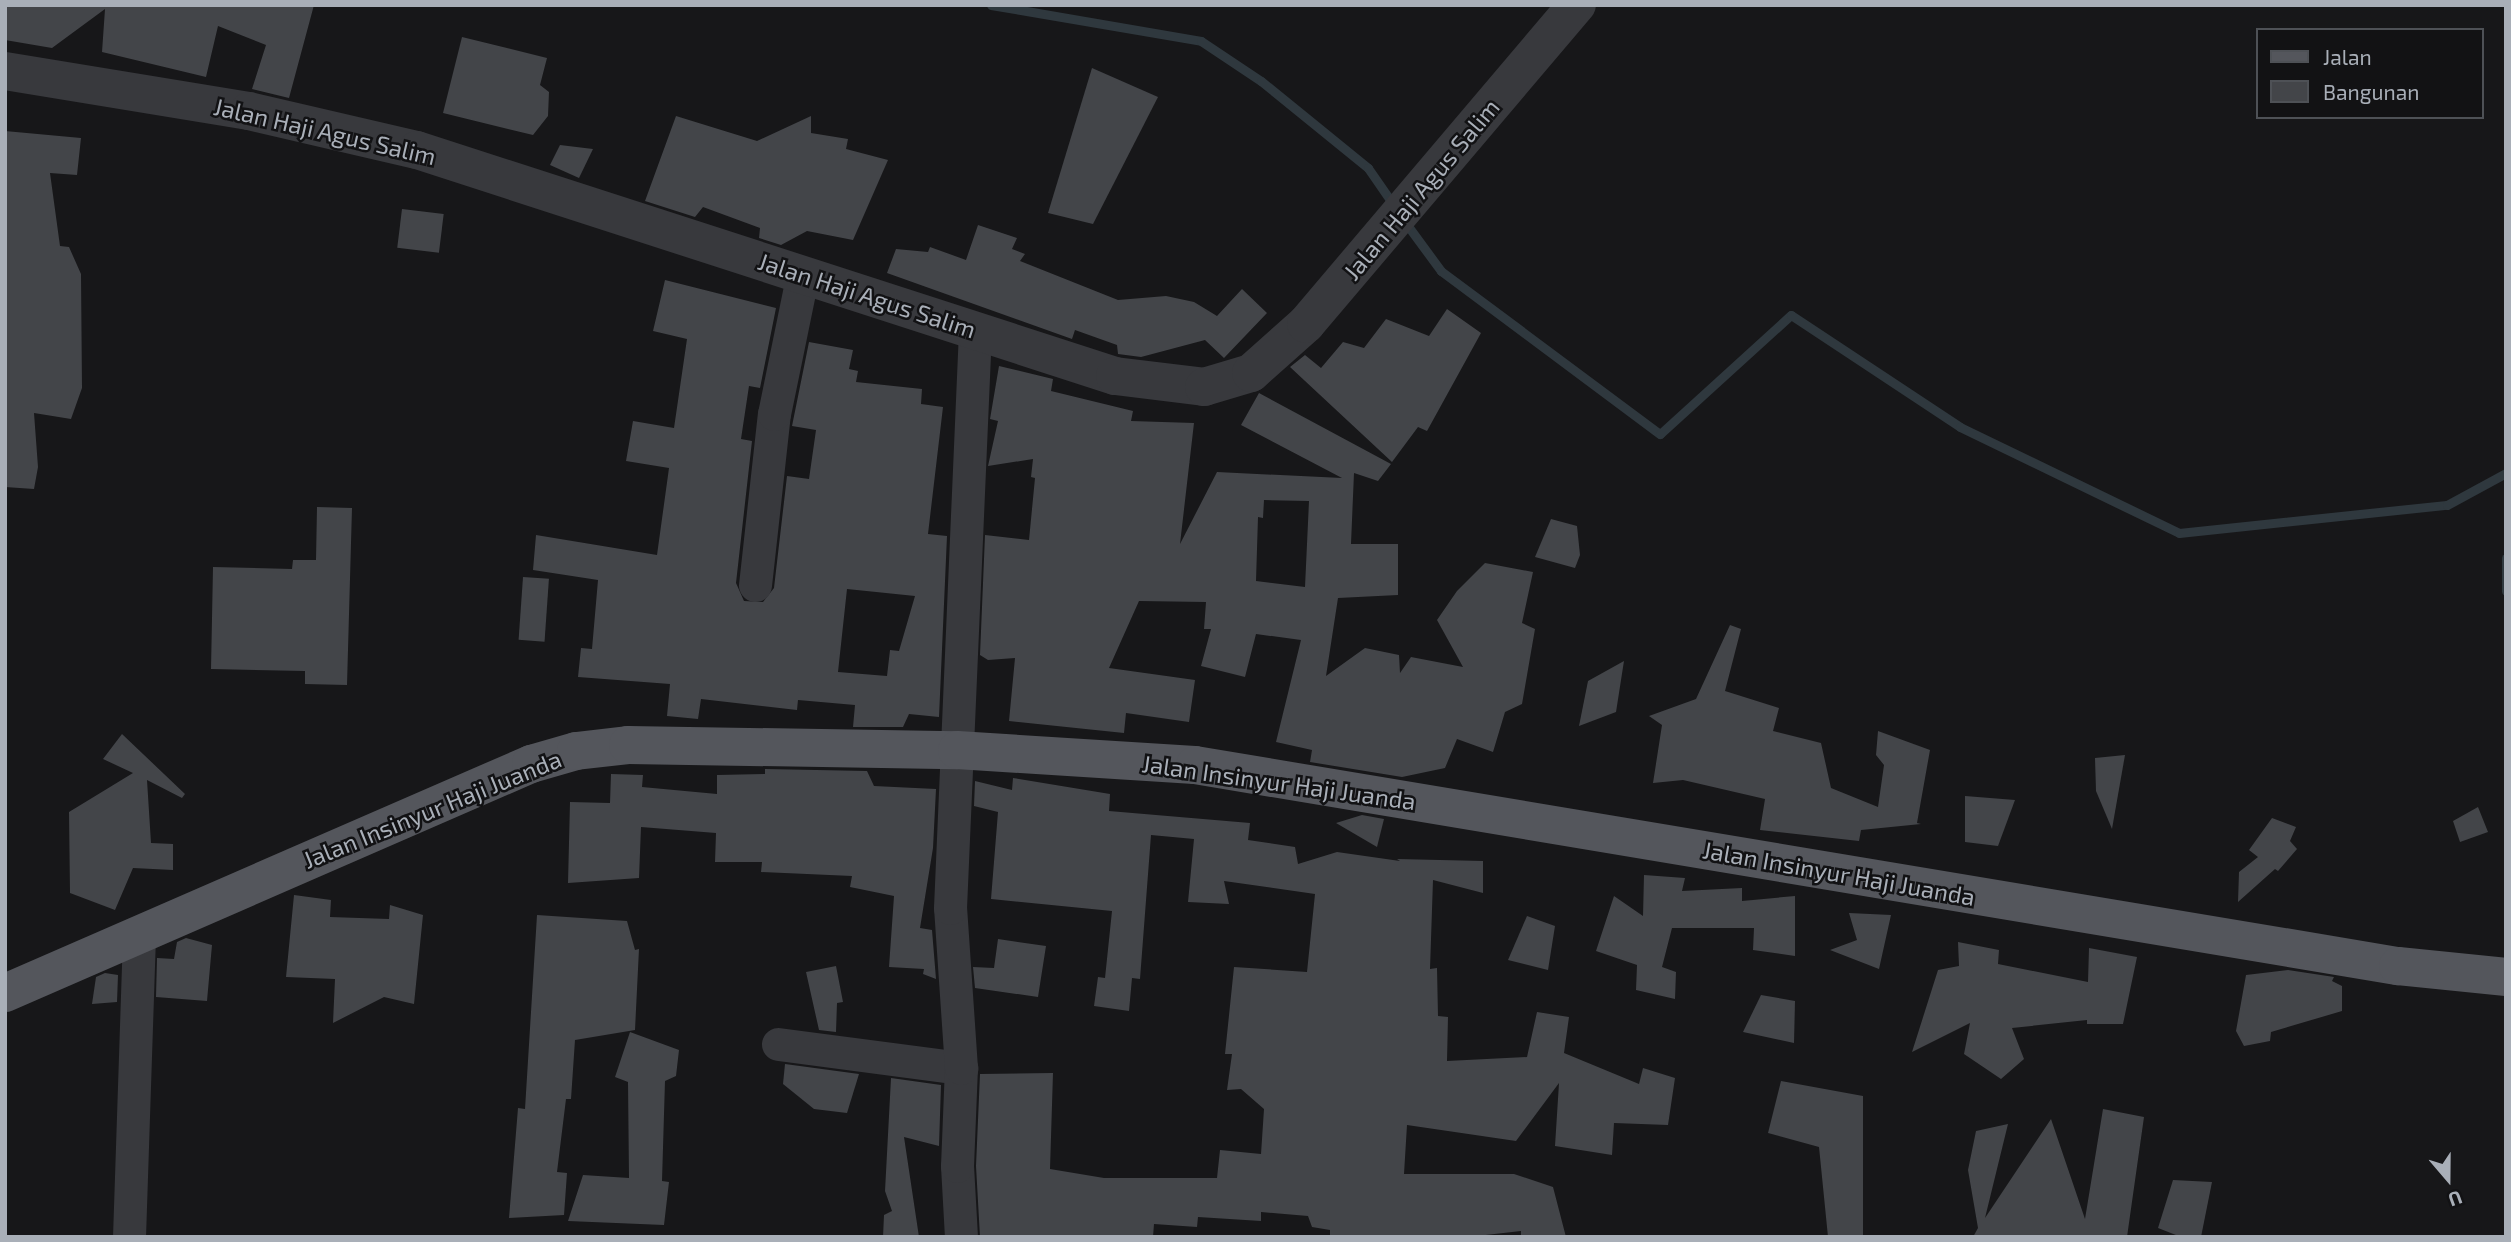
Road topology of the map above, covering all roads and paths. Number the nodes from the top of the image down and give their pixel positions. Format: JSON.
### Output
{"nodes":[{"id":1,"x":1577,"y":5,"type":"edge"},
{"id":2,"x":5,"y":71,"type":"edge"},
{"id":3,"x":803,"y":273,"type":"junction"},
{"id":4,"x":975,"y":330,"type":"junction"},
{"id":5,"x":755,"y":585,"type":"dead end"},
{"id":6,"x":957,"y":750,"type":"junction"},
{"id":7,"x":139,"y":932,"type":"junction"},
{"id":8,"x":2500,"y":976,"type":"edge"},
{"id":9,"x":5,"y":993,"type":"edge"},
{"id":10,"x":779,"y":1044,"type":"dead end"},
{"id":11,"x":961,"y":1068,"type":"junction"},
{"id":12,"x":130,"y":1237,"type":"edge"},
{"id":13,"x":961,"y":1237,"type":"edge"}],
"edges":[{"from":1,"to":4,"type":"street","name":"Jalan Haji Agus Salim"},
{"from":2,"to":3,"type":"street","name":"Jalan Haji Agus Salim"},
{"from":3,"to":4,"type":"street","name":"Jalan Haji Agus Salim"},
{"from":3,"to":5,"type":"street"},
{"from":4,"to":6,"type":"street"},
{"from":6,"to":7,"type":"main road","name":"Jalan Insinyur Haji Juanda"},
{"from":6,"to":8,"type":"main road","name":"Jalan Insinyur Haji Juanda"},
{"from":6,"to":11,"type":"street"},
{"from":7,"to":9,"type":"main road","name":"Jalan Insinyur Haji Juanda"},
{"from":7,"to":12,"type":"street"},
{"from":10,"to":11,"type":"street"},
{"from":11,"to":13,"type":"street"}]}
